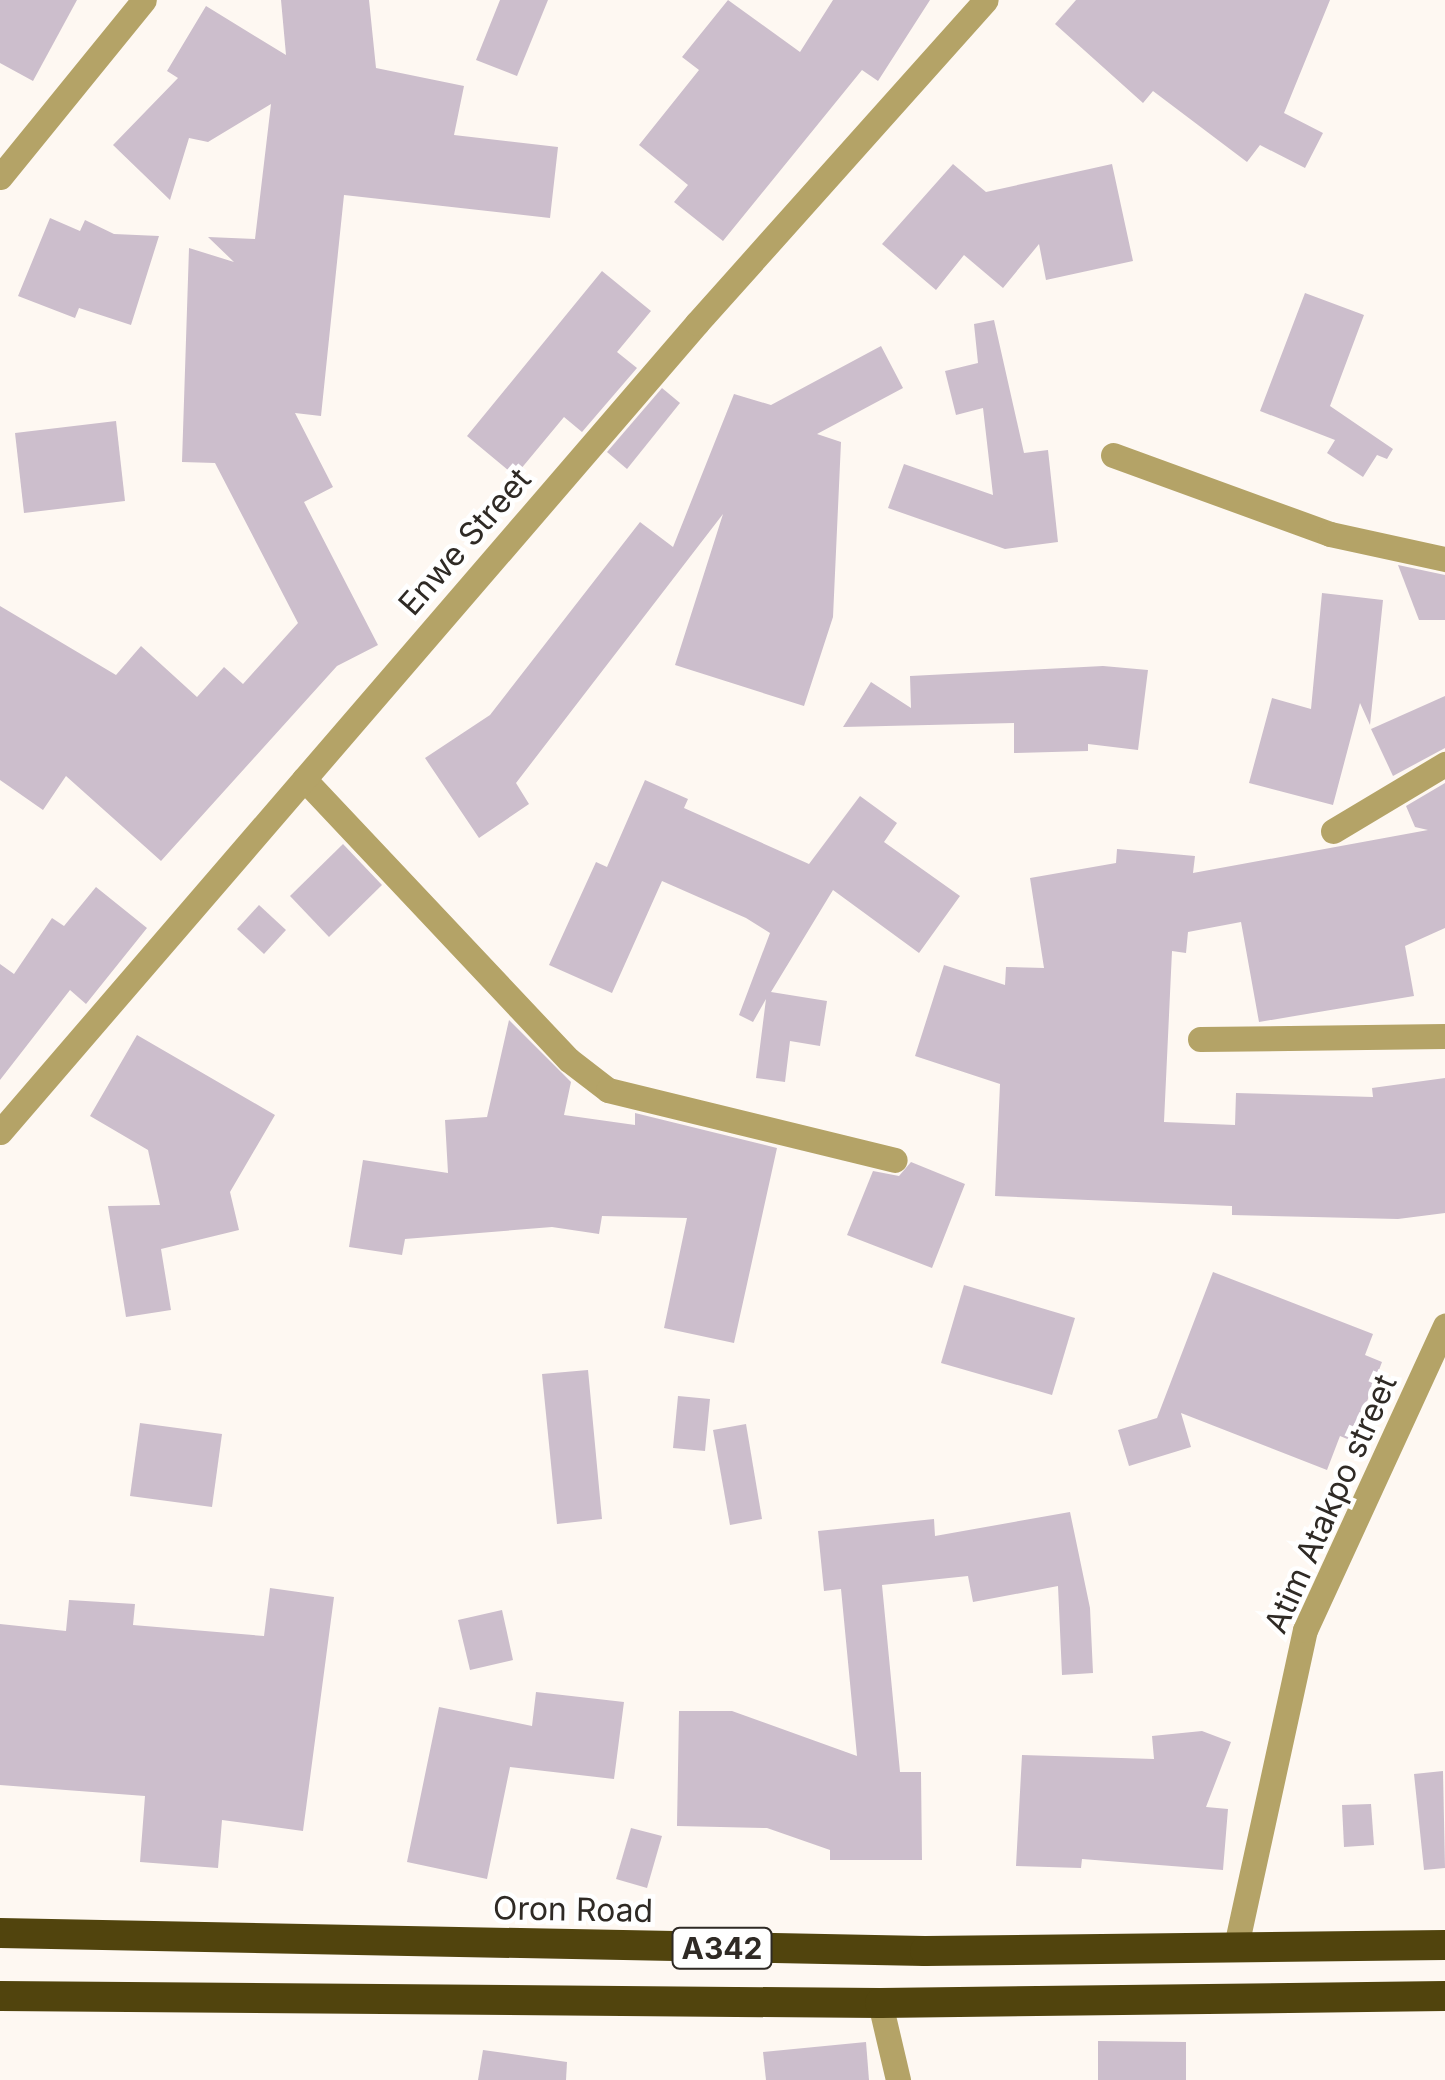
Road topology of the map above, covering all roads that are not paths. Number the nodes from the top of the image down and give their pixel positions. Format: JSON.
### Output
{"nodes":[{"id":1,"x":144,"y":0,"type":"edge"},
{"id":2,"x":986,"y":0,"type":"edge"},
{"id":3,"x":0,"y":177,"type":"edge"},
{"id":4,"x":1114,"y":455,"type":"dead end"},
{"id":5,"x":1445,"y":559,"type":"edge"},
{"id":6,"x":1445,"y":764,"type":"edge"},
{"id":7,"x":304,"y":779,"type":"junction"},
{"id":8,"x":1334,"y":831,"type":"dead end"},
{"id":9,"x":1445,"y":1036,"type":"edge"},
{"id":10,"x":1200,"y":1039,"type":"dead end"},
{"id":11,"x":0,"y":1132,"type":"edge"},
{"id":12,"x":895,"y":1160,"type":"dead end"},
{"id":13,"x":1445,"y":1326,"type":"edge"},
{"id":14,"x":0,"y":1933,"type":"edge"},
{"id":15,"x":1445,"y":1945,"type":"edge"},
{"id":16,"x":1236,"y":1946,"type":"junction"},
{"id":17,"x":0,"y":1996,"type":"edge"},
{"id":18,"x":1445,"y":1996,"type":"edge"},
{"id":19,"x":880,"y":2004,"type":"junction"},
{"id":20,"x":898,"y":2080,"type":"edge"}],
"edges":[{"from":1,"to":3,"type":"street"},
{"from":2,"to":7,"type":"street","name":"Enwe Street"},
{"from":4,"to":5,"type":"street"},
{"from":6,"to":8,"type":"street"},
{"from":7,"to":11,"type":"street","name":"Enwe Street"},
{"from":7,"to":12,"type":"street"},
{"from":9,"to":10,"type":"street"},
{"from":13,"to":16,"type":"street","name":"Atim Atakpo street"},
{"from":14,"to":16,"type":"highway","name":"Oron Road","number":"A342"},
{"from":15,"to":16,"type":"highway","name":"Oron Road","number":"A342"},
{"from":17,"to":19,"type":"highway","number":"A342"},
{"from":18,"to":19,"type":"highway","number":"A342"},
{"from":19,"to":20,"type":"street"}]}
